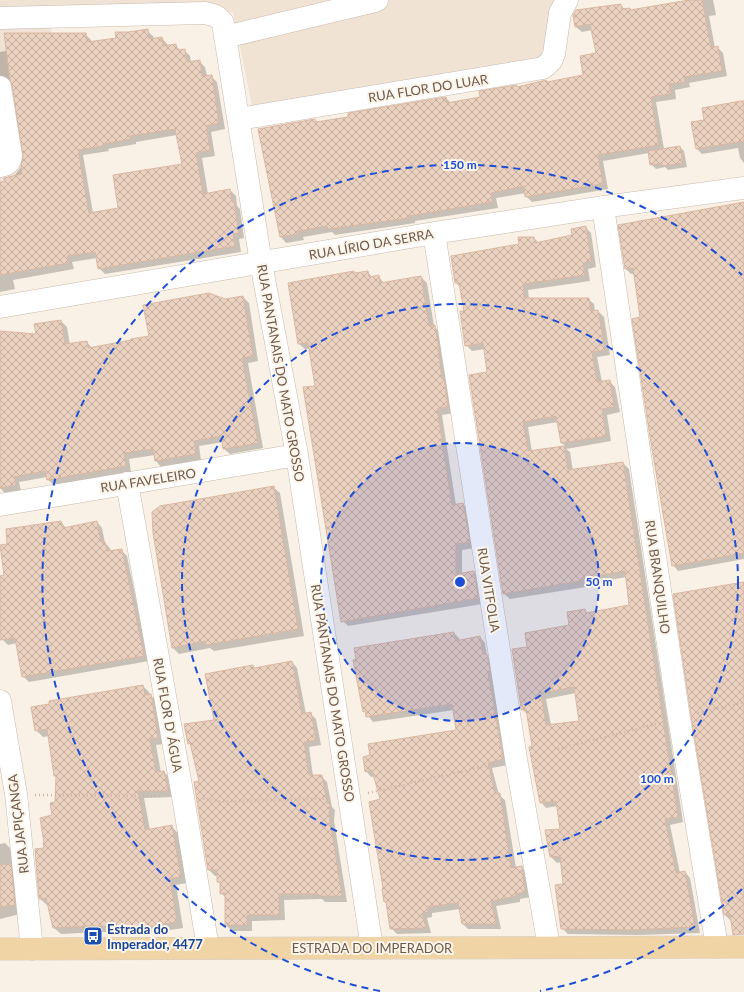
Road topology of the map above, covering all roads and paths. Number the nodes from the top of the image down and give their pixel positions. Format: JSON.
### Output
{"nodes":[{"id":1,"x":376,"y":0,"type":"edge"},
{"id":2,"x":567,"y":0,"type":"edge"},
{"id":3,"x":214,"y":7,"type":"edge"},
{"id":4,"x":74,"y":8,"type":"edge"},
{"id":5,"x":0,"y":18,"type":"edge"},
{"id":6,"x":225,"y":37,"type":"junction"},
{"id":7,"x":0,"y":86,"type":"edge"},
{"id":8,"x":239,"y":119,"type":"junction"},
{"id":9,"x":0,"y":166,"type":"edge"},
{"id":10,"x":744,"y":188,"type":"edge"},
{"id":11,"x":603,"y":207,"type":"junction"},
{"id":12,"x":434,"y":233,"type":"junction"},
{"id":13,"x":262,"y":262,"type":"junction"},
{"id":14,"x":0,"y":308,"type":"edge"},
{"id":15,"x":297,"y":455,"type":"junction"},
{"id":16,"x":127,"y":483,"type":"junction"},
{"id":17,"x":0,"y":505,"type":"edge"},
{"id":18,"x":0,"y":701,"type":"edge"},
{"id":19,"x":744,"y":702,"type":"edge"},
{"id":20,"x":679,"y":718,"type":"junction"},
{"id":21,"x":558,"y":749,"type":"dead end"},
{"id":22,"x":516,"y":759,"type":"junction"},
{"id":23,"x":16,"y":794,"type":"junction"},
{"id":24,"x":183,"y":797,"type":"junction"},
{"id":25,"x":350,"y":797,"type":"junction"},
{"id":26,"x":744,"y":946,"type":"edge"},
{"id":27,"x":549,"y":947,"type":"junction"},
{"id":28,"x":716,"y":947,"type":"junction"},
{"id":29,"x":208,"y":948,"type":"junction"},
{"id":30,"x":372,"y":948,"type":"junction"},
{"id":31,"x":0,"y":949,"type":"edge"},
{"id":32,"x":32,"y":949,"type":"junction"}],
"edges":[{"from":1,"to":6,"type":"street"},
{"from":2,"to":8,"type":"street","name":"RUA FLOR DO LUAR"},
{"from":3,"to":4,"type":"street","name":"RUA PANTANAIS DO MATO GROSSO"},
{"from":3,"to":6,"type":"street","name":"RUA PANTANAIS DO MATO GROSSO"},
{"from":4,"to":5,"type":"street","name":"RUA PANTANAIS DO MATO GROSSO"},
{"from":6,"to":8,"type":"street","name":"RUA PANTANAIS DO MATO GROSSO"},
{"from":7,"to":9,"type":"street"},
{"from":8,"to":13,"type":"street","name":"RUA PANTANAIS DO MATO GROSSO"},
{"from":10,"to":11,"type":"street","name":"RUA LÍRIO DA SERRA"},
{"from":11,"to":12,"type":"street","name":"RUA LÍRIO DA SERRA"},
{"from":11,"to":20,"type":"street","name":"RUA BRANQUILHO"},
{"from":12,"to":13,"type":"street","name":"RUA LÍRIO DA SERRA"},
{"from":12,"to":22,"type":"street","name":"RUA VITFOLIA"},
{"from":13,"to":14,"type":"street","name":"RUA LÍRIO DA SERRA"},
{"from":13,"to":15,"type":"street","name":"RUA PANTANAIS DO MATO GROSSO"},
{"from":15,"to":16,"type":"street","name":"RUA FAVELEIRO"},
{"from":15,"to":25,"type":"street","name":"RUA PANTANAIS DO MATO GROSSO"},
{"from":16,"to":17,"type":"street","name":"RUA FAVELEIRO"},
{"from":16,"to":24,"type":"street","name":"RUA FLOR D' ÁGUA"},
{"from":18,"to":23,"type":"street","name":"RUA JAPIÇANGA"},
{"from":19,"to":20,"type":"path"},
{"from":20,"to":21,"type":"path"},
{"from":20,"to":28,"type":"street","name":"RUA BRANQUILHO"},
{"from":22,"to":25,"type":"path"},
{"from":22,"to":27,"type":"street","name":"RUA VITFOLIA"},
{"from":23,"to":24,"type":"path"},
{"from":23,"to":32,"type":"street","name":"RUA JAPIÇANGA"},
{"from":24,"to":25,"type":"path"},
{"from":24,"to":29,"type":"street","name":"RUA FLOR D' ÁGUA"},
{"from":25,"to":30,"type":"street","name":"RUA PANTANAIS DO MATO GROSSO"},
{"from":26,"to":28,"type":"main road","name":"ESTRADA DO IMPERADOR"},
{"from":27,"to":28,"type":"main road","name":"ESTRADA DO IMPERADOR"},
{"from":27,"to":30,"type":"main road","name":"ESTRADA DO IMPERADOR"},
{"from":29,"to":30,"type":"main road","name":"ESTRADA DO IMPERADOR"},
{"from":29,"to":32,"type":"main road","name":"ESTRADA DO IMPERADOR"},
{"from":31,"to":32,"type":"main road","name":"ESTRADA DO IMPERADOR"}]}
